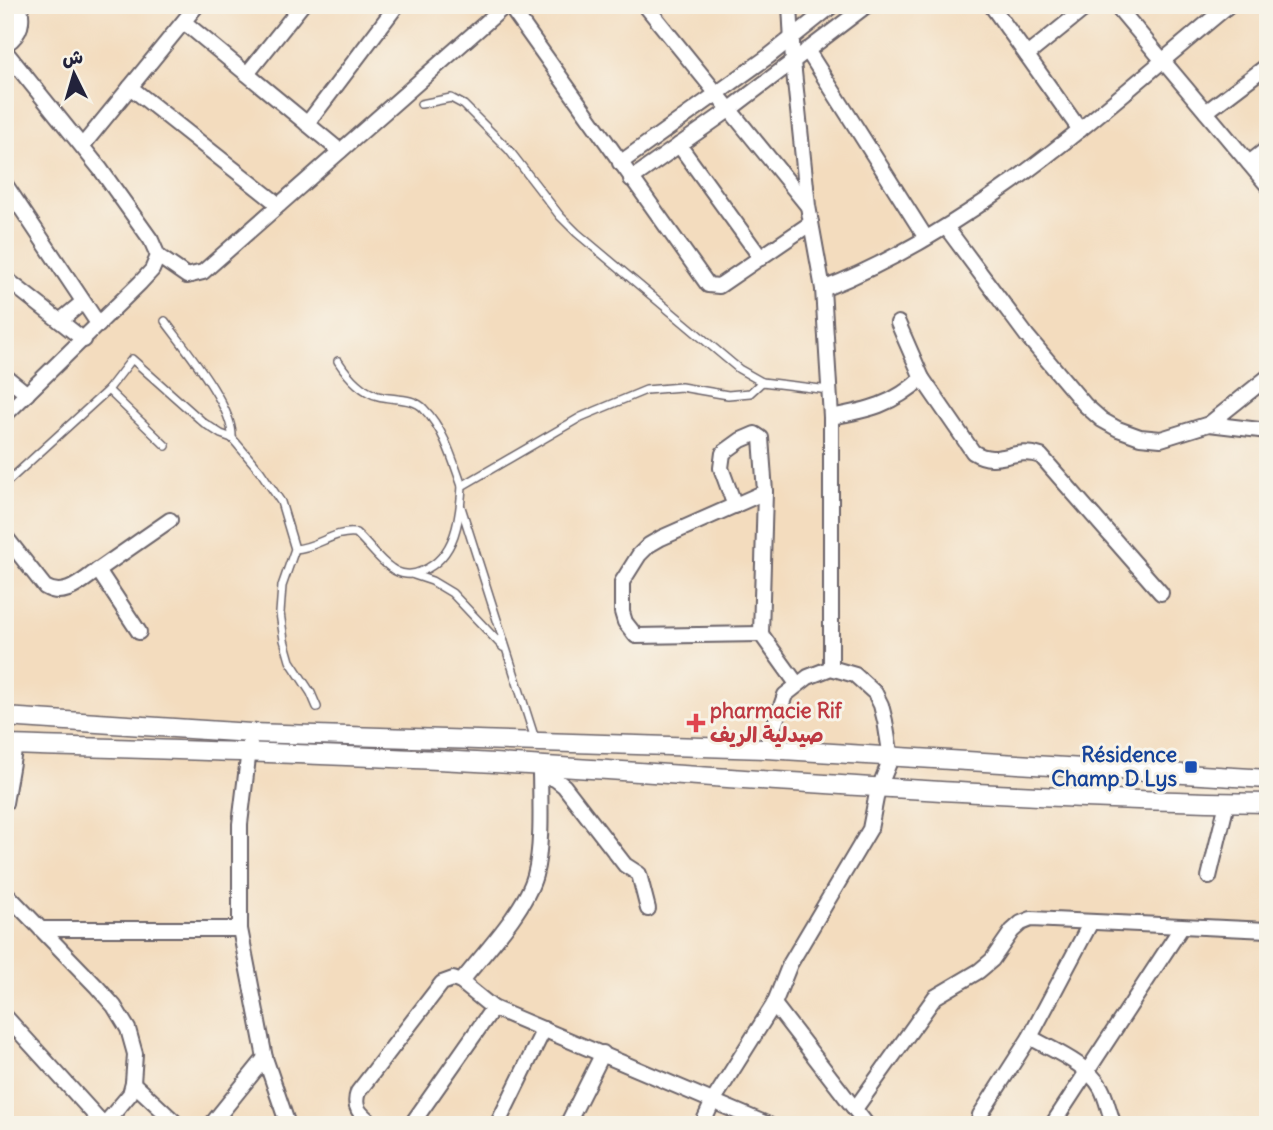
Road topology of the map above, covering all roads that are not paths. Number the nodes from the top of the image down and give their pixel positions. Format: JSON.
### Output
{"nodes":[{"id":1,"x":197,"y":5,"type":"edge"},
{"id":2,"x":302,"y":5,"type":"edge"},
{"id":3,"x":397,"y":5,"type":"edge"},
{"id":4,"x":507,"y":5,"type":"edge"},
{"id":5,"x":645,"y":5,"type":"edge"},
{"id":6,"x":790,"y":5,"type":"edge"},
{"id":7,"x":832,"y":5,"type":"edge"},
{"id":8,"x":867,"y":5,"type":"edge"},
{"id":9,"x":991,"y":5,"type":"edge"},
{"id":10,"x":1089,"y":5,"type":"edge"},
{"id":11,"x":1116,"y":5,"type":"edge"},
{"id":12,"x":1229,"y":5,"type":"edge"},
{"id":13,"x":21,"y":10,"type":"edge"},
{"id":14,"x":184,"y":22,"type":"junction"},
{"id":15,"x":792,"y":39,"type":"junction"},
{"id":16,"x":5,"y":42,"type":"edge"},
{"id":17,"x":807,"y":50,"type":"junction"},
{"id":18,"x":5,"y":51,"type":"edge"},
{"id":19,"x":1027,"y":55,"type":"junction"},
{"id":20,"x":1162,"y":61,"type":"junction"},
{"id":21,"x":793,"y":62,"type":"junction"},
{"id":22,"x":1268,"y":65,"type":"edge"},
{"id":23,"x":247,"y":74,"type":"junction"},
{"id":24,"x":130,"y":87,"type":"junction"},
{"id":25,"x":717,"y":95,"type":"junction"},
{"id":26,"x":421,"y":104,"type":"dead end"},
{"id":27,"x":729,"y":110,"type":"junction"},
{"id":28,"x":1206,"y":111,"type":"junction"},
{"id":29,"x":307,"y":124,"type":"junction"},
{"id":30,"x":1080,"y":130,"type":"junction"},
{"id":31,"x":83,"y":145,"type":"junction"},
{"id":32,"x":679,"y":145,"type":"junction"},
{"id":33,"x":1268,"y":148,"type":"edge"},
{"id":34,"x":340,"y":151,"type":"junction"},
{"id":35,"x":620,"y":163,"type":"junction"},
{"id":36,"x":1249,"y":163,"type":"junction"},
{"id":37,"x":631,"y":179,"type":"junction"},
{"id":38,"x":5,"y":184,"type":"edge"},
{"id":39,"x":1268,"y":186,"type":"edge"},
{"id":40,"x":279,"y":205,"type":"junction"},
{"id":41,"x":808,"y":206,"type":"junction"},
{"id":42,"x":811,"y":223,"type":"junction"},
{"id":43,"x":946,"y":227,"type":"junction"},
{"id":44,"x":926,"y":238,"type":"junction"},
{"id":45,"x":158,"y":256,"type":"junction"},
{"id":46,"x":761,"y":258,"type":"junction"},
{"id":47,"x":5,"y":278,"type":"edge"},
{"id":48,"x":823,"y":289,"type":"junction"},
{"id":49,"x":83,"y":302,"type":"junction"},
{"id":50,"x":60,"y":321,"type":"junction"},
{"id":51,"x":165,"y":321,"type":"dead end"},
{"id":52,"x":898,"y":323,"type":"dead end"},
{"id":53,"x":99,"y":324,"type":"junction"},
{"id":54,"x":84,"y":340,"type":"junction"},
{"id":55,"x":338,"y":360,"type":"dead end"},
{"id":56,"x":5,"y":376,"type":"edge"},
{"id":57,"x":1268,"y":377,"type":"edge"},
{"id":58,"x":922,"y":378,"type":"junction"},
{"id":59,"x":762,"y":382,"type":"junction"},
{"id":60,"x":108,"y":390,"type":"junction"},
{"id":61,"x":829,"y":390,"type":"junction"},
{"id":62,"x":27,"y":394,"type":"junction"},
{"id":63,"x":5,"y":415,"type":"edge"},
{"id":64,"x":831,"y":417,"type":"junction"},
{"id":65,"x":1209,"y":424,"type":"junction"},
{"id":66,"x":1268,"y":431,"type":"edge"},
{"id":67,"x":232,"y":438,"type":"junction"},
{"id":68,"x":166,"y":446,"type":"dead end"},
{"id":69,"x":5,"y":484,"type":"edge"},
{"id":70,"x":462,"y":486,"type":"junction"},
{"id":71,"x":765,"y":492,"type":"junction"},
{"id":72,"x":461,"y":506,"type":"junction"},
{"id":73,"x":735,"y":506,"type":"junction"},
{"id":74,"x":170,"y":520,"type":"dead end"},
{"id":75,"x":5,"y":536,"type":"edge"},
{"id":76,"x":295,"y":549,"type":"junction"},
{"id":77,"x":98,"y":570,"type":"junction"},
{"id":78,"x":413,"y":575,"type":"junction"},
{"id":79,"x":1161,"y":593,"type":"dead end"},
{"id":80,"x":139,"y":632,"type":"dead end"},
{"id":81,"x":761,"y":634,"type":"junction"},
{"id":82,"x":504,"y":649,"type":"junction"},
{"id":83,"x":831,"y":668,"type":"junction"},
{"id":84,"x":797,"y":684,"type":"junction"},
{"id":85,"x":317,"y":707,"type":"dead end"},
{"id":86,"x":5,"y":717,"type":"edge"},
{"id":87,"x":200,"y":731,"type":"junction"},
{"id":88,"x":251,"y":733,"type":"junction"},
{"id":89,"x":536,"y":743,"type":"junction"},
{"id":90,"x":10,"y":745,"type":"edge"},
{"id":91,"x":766,"y":749,"type":"junction"},
{"id":92,"x":198,"y":751,"type":"junction"},
{"id":93,"x":249,"y":752,"type":"junction"},
{"id":94,"x":891,"y":758,"type":"junction"},
{"id":95,"x":540,"y":770,"type":"junction"},
{"id":96,"x":1268,"y":779,"type":"edge"},
{"id":97,"x":879,"y":788,"type":"junction"},
{"id":98,"x":5,"y":803,"type":"edge"},
{"id":99,"x":1227,"y":803,"type":"junction"},
{"id":100,"x":1268,"y":803,"type":"edge"},
{"id":101,"x":1209,"y":877,"type":"dead end"},
{"id":102,"x":5,"y":892,"type":"edge"},
{"id":103,"x":648,"y":909,"type":"dead end"},
{"id":104,"x":1091,"y":922,"type":"junction"},
{"id":105,"x":1181,"y":928,"type":"junction"},
{"id":106,"x":41,"y":929,"type":"junction"},
{"id":107,"x":240,"y":929,"type":"junction"},
{"id":108,"x":1268,"y":930,"type":"edge"},
{"id":109,"x":461,"y":982,"type":"junction"},
{"id":110,"x":774,"y":1004,"type":"junction"},
{"id":111,"x":493,"y":1008,"type":"junction"},
{"id":112,"x":5,"y":1016,"type":"edge"},
{"id":113,"x":544,"y":1030,"type":"junction"},
{"id":114,"x":1030,"y":1037,"type":"junction"},
{"id":115,"x":603,"y":1053,"type":"junction"},
{"id":116,"x":265,"y":1058,"type":"junction"},
{"id":117,"x":1087,"y":1071,"type":"junction"},
{"id":118,"x":133,"y":1083,"type":"junction"},
{"id":119,"x":713,"y":1101,"type":"junction"},
{"id":120,"x":855,"y":1109,"type":"junction"},
{"id":121,"x":104,"y":1125,"type":"edge"},
{"id":122,"x":178,"y":1125,"type":"edge"},
{"id":123,"x":211,"y":1125,"type":"edge"},
{"id":124,"x":288,"y":1125,"type":"edge"},
{"id":125,"x":374,"y":1125,"type":"edge"},
{"id":126,"x":411,"y":1125,"type":"edge"},
{"id":127,"x":496,"y":1125,"type":"edge"},
{"id":128,"x":568,"y":1125,"type":"edge"},
{"id":129,"x":702,"y":1125,"type":"edge"},
{"id":130,"x":769,"y":1125,"type":"edge"},
{"id":131,"x":867,"y":1125,"type":"edge"},
{"id":132,"x":978,"y":1125,"type":"edge"},
{"id":133,"x":1052,"y":1125,"type":"edge"},
{"id":134,"x":1114,"y":1125,"type":"edge"}],
"edges":[{"from":1,"to":14,"type":"street"},
{"from":2,"to":23,"type":"street"},
{"from":3,"to":29,"type":"street"},
{"from":4,"to":34,"type":"street"},
{"from":4,"to":35,"type":"street"},
{"from":5,"to":25,"type":"street"},
{"from":6,"to":15,"type":"street"},
{"from":7,"to":15,"type":"street"},
{"from":8,"to":17,"type":"street"},
{"from":9,"to":19,"type":"street"},
{"from":10,"to":19,"type":"street"},
{"from":11,"to":20,"type":"street"},
{"from":12,"to":20,"type":"street"},
{"from":13,"to":16,"type":"main road"},
{"from":14,"to":23,"type":"street"},
{"from":14,"to":24,"type":"street"},
{"from":15,"to":21,"type":"street"},
{"from":15,"to":25,"type":"street"},
{"from":17,"to":21,"type":"street"},
{"from":17,"to":44,"type":"street"},
{"from":18,"to":31,"type":"street"},
{"from":19,"to":30,"type":"street"},
{"from":20,"to":28,"type":"street"},
{"from":20,"to":30,"type":"street"},
{"from":21,"to":27,"type":"street"},
{"from":21,"to":41,"type":"street"},
{"from":22,"to":28,"type":"street"},
{"from":23,"to":29,"type":"street"},
{"from":24,"to":31,"type":"street"},
{"from":24,"to":40,"type":"street"},
{"from":25,"to":27,"type":"street"},
{"from":25,"to":35,"type":"street"},
{"from":26,"to":59,"type":"lane"},
{"from":27,"to":32,"type":"street"},
{"from":27,"to":41,"type":"street"},
{"from":28,"to":36,"type":"street"},
{"from":29,"to":34,"type":"street"},
{"from":30,"to":43,"type":"street"},
{"from":31,"to":45,"type":"street"},
{"from":32,"to":37,"type":"street"},
{"from":32,"to":46,"type":"street"},
{"from":33,"to":36,"type":"street"},
{"from":34,"to":40,"type":"street"},
{"from":35,"to":37,"type":"street"},
{"from":36,"to":39,"type":"street"},
{"from":37,"to":46,"type":"street"},
{"from":38,"to":49,"type":"street"},
{"from":40,"to":45,"type":"street"},
{"from":41,"to":42,"type":"street"},
{"from":42,"to":46,"type":"street"},
{"from":42,"to":48,"type":"street"},
{"from":43,"to":44,"type":"street"},
{"from":43,"to":65,"type":"street"},
{"from":44,"to":48,"type":"street"},
{"from":45,"to":53,"type":"street"},
{"from":47,"to":50,"type":"street"},
{"from":48,"to":61,"type":"street"},
{"from":49,"to":50,"type":"street"},
{"from":49,"to":53,"type":"street"},
{"from":50,"to":54,"type":"street"},
{"from":51,"to":67,"type":"lane"},
{"from":52,"to":58,"type":"street"},
{"from":53,"to":54,"type":"street"},
{"from":54,"to":62,"type":"street"},
{"from":55,"to":70,"type":"lane"},
{"from":56,"to":62,"type":"street"},
{"from":57,"to":65,"type":"street"},
{"from":58,"to":64,"type":"street"},
{"from":58,"to":79,"type":"street"},
{"from":59,"to":61,"type":"lane"},
{"from":59,"to":70,"type":"lane"},
{"from":60,"to":67,"type":"lane"},
{"from":60,"to":68,"type":"lane"},
{"from":60,"to":69,"type":"lane"},
{"from":61,"to":64,"type":"street"},
{"from":62,"to":63,"type":"street"},
{"from":64,"to":83,"type":"street"},
{"from":65,"to":66,"type":"street"},
{"from":67,"to":76,"type":"lane"},
{"from":70,"to":72,"type":"lane"},
{"from":71,"to":73,"type":"street"},
{"from":71,"to":73,"type":"street"},
{"from":71,"to":81,"type":"street"},
{"from":72,"to":78,"type":"lane"},
{"from":72,"to":82,"type":"lane"},
{"from":73,"to":81,"type":"street"},
{"from":74,"to":77,"type":"street"},
{"from":75,"to":77,"type":"street"},
{"from":76,"to":78,"type":"lane"},
{"from":76,"to":85,"type":"lane"},
{"from":77,"to":80,"type":"street"},
{"from":78,"to":82,"type":"lane"},
{"from":81,"to":84,"type":"street"},
{"from":82,"to":89,"type":"lane"},
{"from":83,"to":84,"type":"street"},
{"from":83,"to":94,"type":"street"},
{"from":84,"to":91,"type":"street"},
{"from":86,"to":87,"type":"street"},
{"from":87,"to":88,"type":"street"},
{"from":87,"to":92,"type":"street"},
{"from":88,"to":89,"type":"street"},
{"from":88,"to":93,"type":"street"},
{"from":89,"to":91,"type":"street"},
{"from":90,"to":92,"type":"street"},
{"from":90,"to":98,"type":"street"},
{"from":91,"to":94,"type":"street"},
{"from":92,"to":93,"type":"street"},
{"from":93,"to":95,"type":"street"},
{"from":93,"to":107,"type":"street"},
{"from":94,"to":96,"type":"street"},
{"from":94,"to":97,"type":"street"},
{"from":95,"to":97,"type":"street"},
{"from":95,"to":103,"type":"street"},
{"from":95,"to":109,"type":"street"},
{"from":97,"to":99,"type":"street"},
{"from":97,"to":110,"type":"street"},
{"from":99,"to":100,"type":"street"},
{"from":99,"to":101,"type":"street"},
{"from":102,"to":106,"type":"street"},
{"from":104,"to":105,"type":"street"},
{"from":104,"to":114,"type":"street"},
{"from":104,"to":120,"type":"street"},
{"from":105,"to":108,"type":"street"},
{"from":105,"to":117,"type":"street"},
{"from":106,"to":107,"type":"street"},
{"from":106,"to":118,"type":"street"},
{"from":107,"to":116,"type":"street"},
{"from":109,"to":111,"type":"street"},
{"from":109,"to":125,"type":"street"},
{"from":110,"to":119,"type":"street"},
{"from":110,"to":120,"type":"street"},
{"from":111,"to":113,"type":"street"},
{"from":111,"to":126,"type":"street"},
{"from":112,"to":121,"type":"street"},
{"from":113,"to":115,"type":"street"},
{"from":113,"to":127,"type":"street"},
{"from":114,"to":117,"type":"street"},
{"from":114,"to":132,"type":"street"},
{"from":115,"to":119,"type":"street"},
{"from":115,"to":128,"type":"street"},
{"from":116,"to":123,"type":"street"},
{"from":116,"to":124,"type":"street"},
{"from":117,"to":133,"type":"street"},
{"from":117,"to":134,"type":"street"},
{"from":118,"to":121,"type":"street"},
{"from":118,"to":122,"type":"street"},
{"from":119,"to":129,"type":"street"},
{"from":119,"to":130,"type":"street"},
{"from":120,"to":131,"type":"street"}]}
